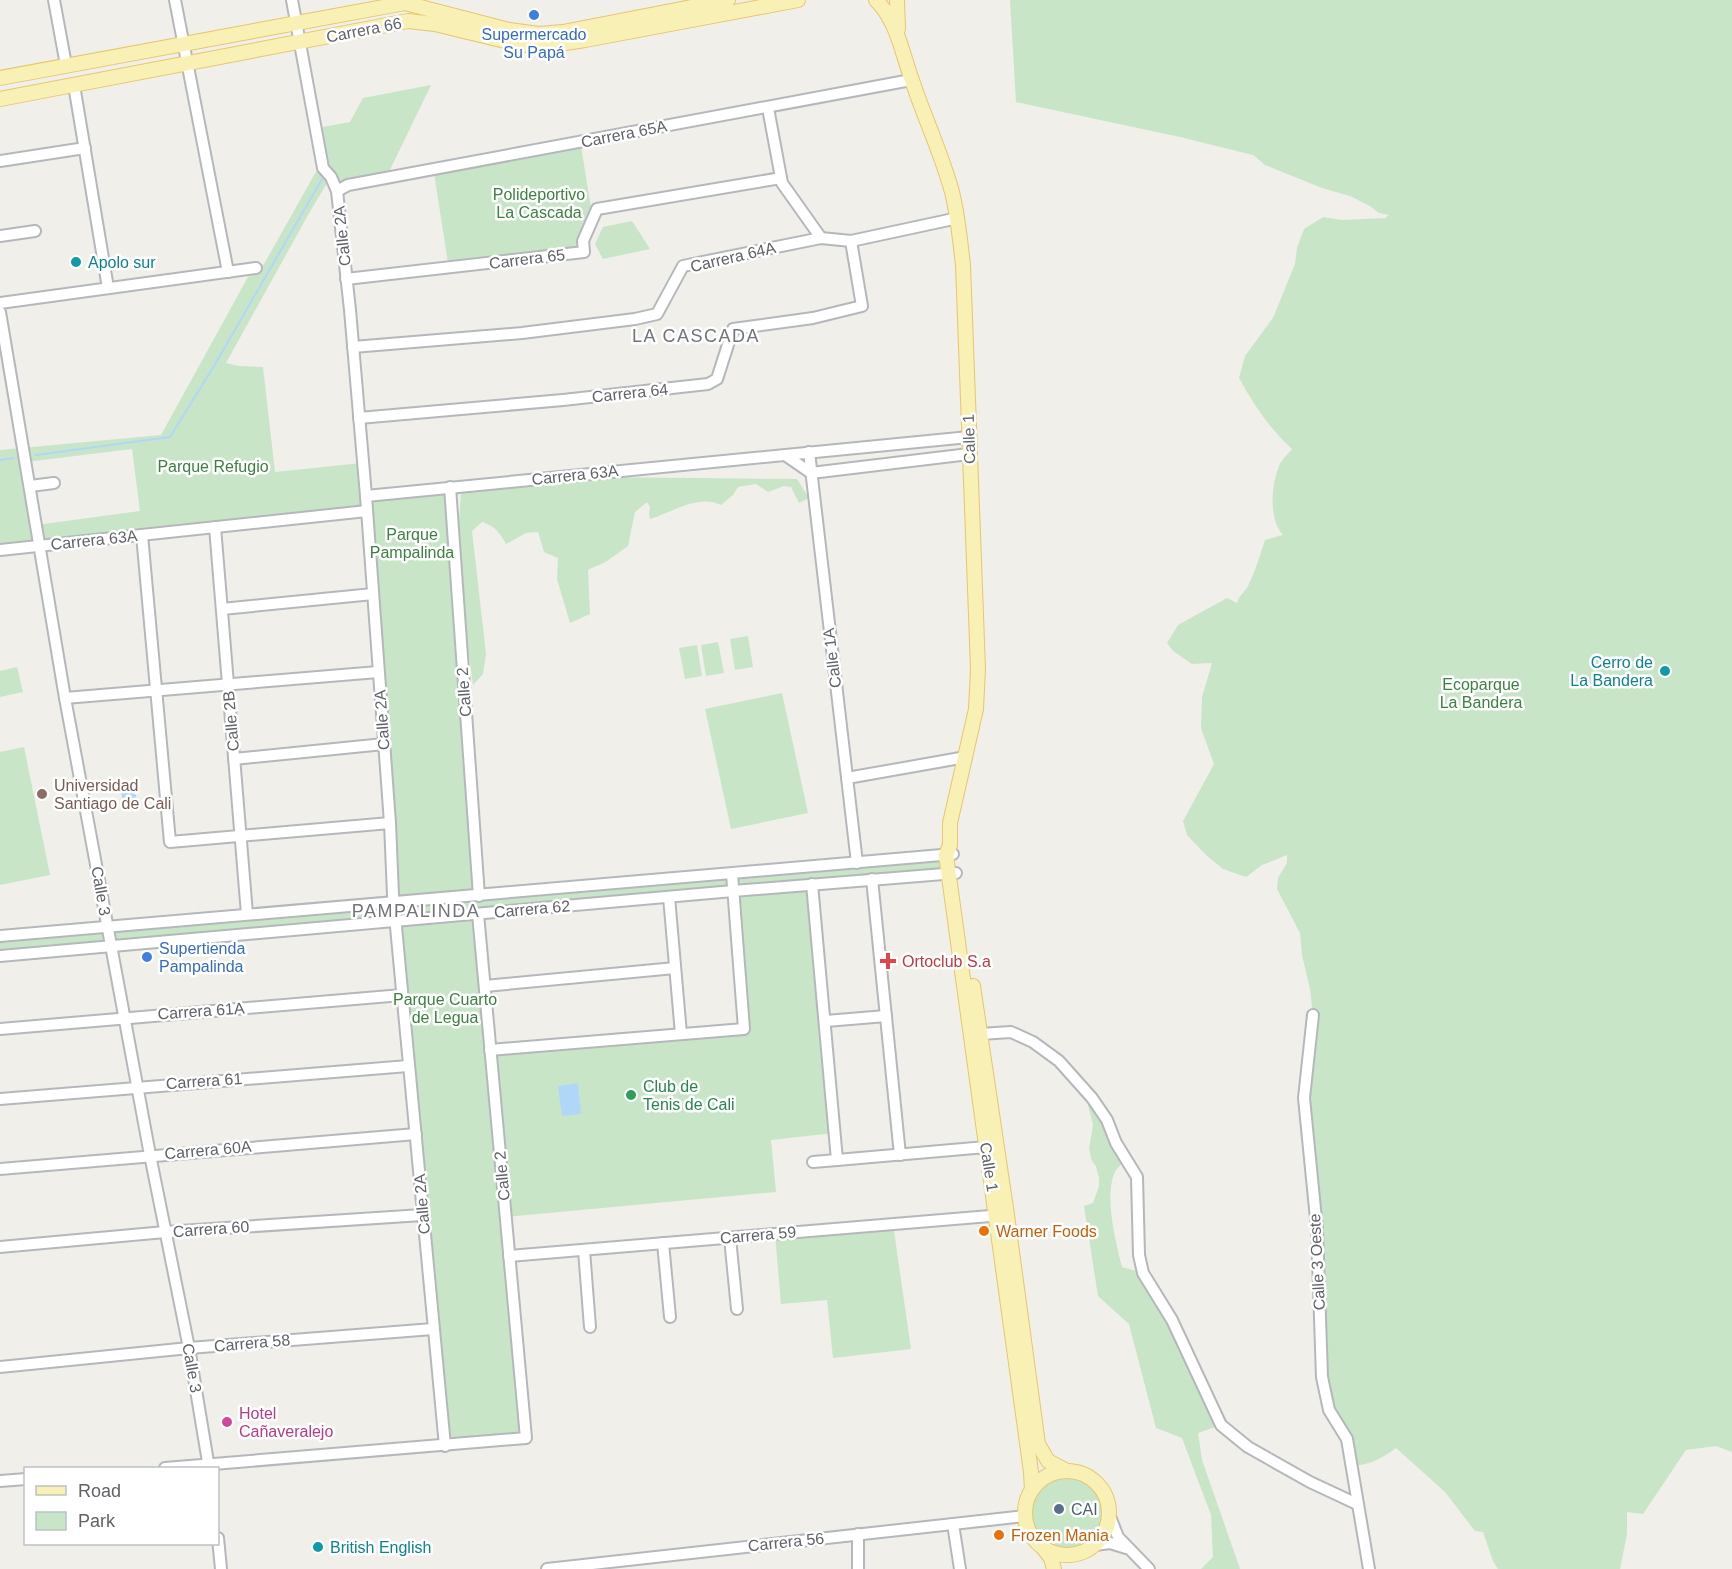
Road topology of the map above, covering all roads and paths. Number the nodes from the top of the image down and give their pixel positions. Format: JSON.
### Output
{"nodes":[{"id":1,"x":54,"y":0,"type":"edge"},
{"id":2,"x":176,"y":0,"type":"edge"},
{"id":3,"x":292,"y":0,"type":"edge"},
{"id":4,"x":728,"y":0,"type":"edge"},
{"id":5,"x":798,"y":0,"type":"edge"},
{"id":6,"x":876,"y":0,"type":"edge"},
{"id":7,"x":897,"y":0,"type":"edge"},
{"id":8,"x":405,"y":2,"type":"edge"},
{"id":9,"x":408,"y":21,"type":"junction"},
{"id":10,"x":296,"y":22,"type":"junction"},
{"id":11,"x":899,"y":40,"type":"junction"},
{"id":12,"x":300,"y":42,"type":"junction"},
{"id":13,"x":184,"y":43,"type":"junction"},
{"id":14,"x":187,"y":63,"type":"junction"},
{"id":15,"x":66,"y":65,"type":"junction"},
{"id":16,"x":0,"y":78,"type":"edge"},
{"id":17,"x":911,"y":80,"type":"junction"},
{"id":18,"x":74,"y":85,"type":"junction"},
{"id":19,"x":0,"y":99,"type":"edge"},
{"id":20,"x":768,"y":108,"type":"junction"},
{"id":21,"x":85,"y":148,"type":"junction"},
{"id":22,"x":0,"y":161,"type":"edge"},
{"id":23,"x":781,"y":178,"type":"junction"},
{"id":24,"x":337,"y":191,"type":"junction"},
{"id":25,"x":958,"y":218,"type":"junction"},
{"id":26,"x":35,"y":231,"type":"dead end"},
{"id":27,"x":0,"y":237,"type":"edge"},
{"id":28,"x":822,"y":238,"type":"junction"},
{"id":29,"x":851,"y":241,"type":"junction"},
{"id":30,"x":256,"y":268,"type":"dead end"},
{"id":31,"x":228,"y":272,"type":"junction"},
{"id":32,"x":346,"y":279,"type":"junction"},
{"id":33,"x":108,"y":288,"type":"junction"},
{"id":34,"x":0,"y":303,"type":"edge"},
{"id":35,"x":0,"y":312,"type":"edge"},
{"id":36,"x":353,"y":347,"type":"junction"},
{"id":37,"x":359,"y":418,"type":"junction"},
{"id":38,"x":969,"y":437,"type":"junction"},
{"id":39,"x":809,"y":452,"type":"junction"},
{"id":40,"x":969,"y":454,"type":"junction"},
{"id":41,"x":785,"y":455,"type":"junction"},
{"id":42,"x":811,"y":473,"type":"junction"},
{"id":43,"x":54,"y":483,"type":"dead end"},
{"id":44,"x":30,"y":486,"type":"junction"},
{"id":45,"x":450,"y":488,"type":"junction"},
{"id":46,"x":366,"y":496,"type":"junction"},
{"id":47,"x":367,"y":511,"type":"junction"},
{"id":48,"x":215,"y":527,"type":"junction"},
{"id":49,"x":142,"y":535,"type":"junction"},
{"id":50,"x":40,"y":546,"type":"junction"},
{"id":51,"x":0,"y":550,"type":"edge"},
{"id":52,"x":373,"y":594,"type":"junction"},
{"id":53,"x":222,"y":609,"type":"junction"},
{"id":54,"x":378,"y":672,"type":"junction"},
{"id":55,"x":228,"y":683,"type":"junction"},
{"id":56,"x":156,"y":690,"type":"junction"},
{"id":57,"x":65,"y":698,"type":"junction"},
{"id":58,"x":384,"y":744,"type":"junction"},
{"id":59,"x":966,"y":757,"type":"junction"},
{"id":60,"x":234,"y":759,"type":"junction"},
{"id":61,"x":847,"y":778,"type":"junction"},
{"id":62,"x":390,"y":823,"type":"junction"},
{"id":63,"x":241,"y":836,"type":"junction"},
{"id":64,"x":950,"y":851,"type":"junction"},
{"id":65,"x":856,"y":863,"type":"junction"},
{"id":66,"x":952,"y":873,"type":"junction"},
{"id":67,"x":732,"y":874,"type":"junction"},
{"id":68,"x":872,"y":879,"type":"junction"},
{"id":69,"x":812,"y":884,"type":"junction"},
{"id":70,"x":576,"y":888,"type":"junction"},
{"id":71,"x":733,"y":891,"type":"junction"},
{"id":72,"x":479,"y":896,"type":"junction"},
{"id":73,"x":669,"y":897,"type":"junction"},
{"id":74,"x":394,"y":903,"type":"junction"},
{"id":75,"x":578,"y":905,"type":"junction"},
{"id":76,"x":247,"y":914,"type":"junction"},
{"id":77,"x":478,"y":914,"type":"junction"},
{"id":78,"x":396,"y":921,"type":"junction"},
{"id":79,"x":107,"y":926,"type":"junction"},
{"id":80,"x":0,"y":936,"type":"edge"},
{"id":81,"x":111,"y":946,"type":"junction"},
{"id":82,"x":0,"y":956,"type":"edge"},
{"id":83,"x":675,"y":968,"type":"junction"},
{"id":84,"x":485,"y":986,"type":"junction"},
{"id":85,"x":402,"y":995,"type":"junction"},
{"id":86,"x":886,"y":1016,"type":"junction"},
{"id":87,"x":1313,"y":1016,"type":"dead end"},
{"id":88,"x":124,"y":1017,"type":"junction"},
{"id":89,"x":826,"y":1022,"type":"junction"},
{"id":90,"x":0,"y":1029,"type":"edge"},
{"id":91,"x":681,"y":1034,"type":"junction"},
{"id":92,"x":980,"y":1034,"type":"junction"},
{"id":93,"x":490,"y":1050,"type":"junction"},
{"id":94,"x":408,"y":1065,"type":"junction"},
{"id":95,"x":138,"y":1086,"type":"junction"},
{"id":96,"x":0,"y":1098,"type":"edge"},
{"id":97,"x":416,"y":1134,"type":"junction"},
{"id":98,"x":986,"y":1146,"type":"junction"},
{"id":99,"x":150,"y":1155,"type":"junction"},
{"id":100,"x":900,"y":1155,"type":"junction"},
{"id":101,"x":837,"y":1160,"type":"junction"},
{"id":102,"x":813,"y":1162,"type":"dead end"},
{"id":103,"x":0,"y":1169,"type":"edge"},
{"id":104,"x":422,"y":1215,"type":"junction"},
{"id":105,"x":1002,"y":1215,"type":"junction"},
{"id":106,"x":165,"y":1232,"type":"junction"},
{"id":107,"x":730,"y":1238,"type":"junction"},
{"id":108,"x":663,"y":1243,"type":"junction"},
{"id":109,"x":0,"y":1247,"type":"edge"},
{"id":110,"x":584,"y":1250,"type":"junction"},
{"id":111,"x":509,"y":1256,"type":"junction"},
{"id":112,"x":737,"y":1310,"type":"dead end"},
{"id":113,"x":670,"y":1317,"type":"dead end"},
{"id":114,"x":590,"y":1327,"type":"dead end"},
{"id":115,"x":433,"y":1329,"type":"junction"},
{"id":116,"x":189,"y":1348,"type":"junction"},
{"id":117,"x":0,"y":1367,"type":"edge"},
{"id":118,"x":445,"y":1446,"type":"junction"},
{"id":119,"x":208,"y":1467,"type":"edge"},
{"id":120,"x":1067,"y":1471,"type":"junction"},
{"id":121,"x":0,"y":1479,"type":"edge"},
{"id":122,"x":24,"y":1479,"type":"edge"},
{"id":123,"x":1032,"y":1490,"type":"junction"},
{"id":124,"x":1357,"y":1504,"type":"junction"},
{"id":125,"x":1109,"y":1514,"type":"junction"},
{"id":126,"x":1025,"y":1516,"type":"junction"},
{"id":127,"x":952,"y":1524,"type":"junction"},
{"id":128,"x":858,"y":1534,"type":"junction"},
{"id":129,"x":219,"y":1545,"type":"edge"},
{"id":130,"x":1095,"y":1545,"type":"junction"},
{"id":131,"x":1042,"y":1548,"type":"junction"},
{"id":132,"x":1129,"y":1550,"type":"junction"},
{"id":133,"x":1076,"y":1554,"type":"junction"},
{"id":134,"x":221,"y":1569,"type":"edge"},
{"id":135,"x":547,"y":1569,"type":"edge"},
{"id":136,"x":858,"y":1569,"type":"edge"},
{"id":137,"x":960,"y":1569,"type":"edge"},
{"id":138,"x":1054,"y":1569,"type":"edge"},
{"id":139,"x":1067,"y":1569,"type":"edge"},
{"id":140,"x":1149,"y":1569,"type":"edge"},
{"id":141,"x":1369,"y":1569,"type":"edge"}],
"edges":[{"from":1,"to":15,"type":"street"},
{"from":2,"to":13,"type":"street"},
{"from":3,"to":10,"type":"street","name":"Calle 2A"},
{"from":4,"to":8,"type":"main road","name":"Carrera 66"},
{"from":5,"to":9,"type":"main road","name":"Carrera 66"},
{"from":6,"to":11,"type":"main road","name":"Calle 1"},
{"from":7,"to":11,"type":"main road","name":"Calle 1"},
{"from":8,"to":9,"type":"street"},
{"from":8,"to":10,"type":"main road","name":"Carrera 66"},
{"from":9,"to":12,"type":"main road","name":"Carrera 66"},
{"from":10,"to":12,"type":"street","name":"Calle 2A"},
{"from":10,"to":13,"type":"main road","name":"Carrera 66"},
{"from":11,"to":17,"type":"main road","name":"Calle 1"},
{"from":12,"to":14,"type":"main road","name":"Carrera 66"},
{"from":12,"to":24,"type":"street","name":"Calle 2A"},
{"from":13,"to":14,"type":"street"},
{"from":13,"to":15,"type":"main road","name":"Carrera 66"},
{"from":14,"to":18,"type":"main road","name":"Carrera 66"},
{"from":14,"to":31,"type":"street"},
{"from":15,"to":16,"type":"main road","name":"Carrera 66"},
{"from":17,"to":20,"type":"street","name":"Carrera 65A"},
{"from":17,"to":25,"type":"main road","name":"Calle 1"},
{"from":18,"to":19,"type":"main road","name":"Carrera 66"},
{"from":18,"to":21,"type":"street"},
{"from":20,"to":23,"type":"street"},
{"from":20,"to":24,"type":"street","name":"Carrera 65A"},
{"from":21,"to":22,"type":"street"},
{"from":21,"to":33,"type":"street"},
{"from":23,"to":28,"type":"street"},
{"from":23,"to":32,"type":"street","name":"Carrera 65"},
{"from":24,"to":32,"type":"street","name":"Calle 2A"},
{"from":25,"to":29,"type":"street","name":"Carrera 64A"},
{"from":25,"to":38,"type":"main road","name":"Calle 1"},
{"from":26,"to":27,"type":"street"},
{"from":28,"to":29,"type":"street","name":"Carrera 64A"},
{"from":28,"to":36,"type":"street","name":"Carrera 64A"},
{"from":29,"to":37,"type":"street","name":"Carrera 64"},
{"from":30,"to":31,"type":"street"},
{"from":31,"to":33,"type":"street"},
{"from":32,"to":36,"type":"street","name":"Calle 2A"},
{"from":33,"to":34,"type":"street"},
{"from":35,"to":44,"type":"street","name":"Calle 3"},
{"from":36,"to":37,"type":"street","name":"Calle 2A"},
{"from":37,"to":46,"type":"street","name":"Calle 2A"},
{"from":38,"to":39,"type":"street","name":"Carrera 63A"},
{"from":38,"to":40,"type":"main road","name":"Calle 1"},
{"from":39,"to":41,"type":"street","name":"Carrera 63A"},
{"from":39,"to":42,"type":"street","name":"Calle 1A"},
{"from":40,"to":42,"type":"street"},
{"from":40,"to":59,"type":"main road","name":"Calle 1"},
{"from":41,"to":42,"type":"street"},
{"from":41,"to":45,"type":"street","name":"Carrera 63A"},
{"from":42,"to":61,"type":"street","name":"Calle 1A"},
{"from":43,"to":44,"type":"street"},
{"from":44,"to":50,"type":"street","name":"Calle 3"},
{"from":45,"to":46,"type":"street","name":"Carrera 63A"},
{"from":45,"to":72,"type":"street","name":"Calle 2"},
{"from":46,"to":47,"type":"street","name":"Calle 2A"},
{"from":47,"to":48,"type":"street","name":"Carrera 63A"},
{"from":47,"to":52,"type":"street","name":"Calle 2A"},
{"from":48,"to":49,"type":"street","name":"Carrera 63A"},
{"from":48,"to":53,"type":"street","name":"Calle 2B"},
{"from":49,"to":50,"type":"street","name":"Carrera 63A"},
{"from":49,"to":56,"type":"street"},
{"from":50,"to":51,"type":"street","name":"Carrera 63A"},
{"from":50,"to":57,"type":"street","name":"Calle 3"},
{"from":52,"to":53,"type":"street"},
{"from":52,"to":54,"type":"street","name":"Calle 2A"},
{"from":53,"to":55,"type":"street","name":"Calle 2B"},
{"from":54,"to":55,"type":"street"},
{"from":54,"to":58,"type":"street","name":"Calle 2A"},
{"from":55,"to":56,"type":"street"},
{"from":55,"to":60,"type":"street","name":"Calle 2B"},
{"from":56,"to":57,"type":"street"},
{"from":56,"to":63,"type":"street"},
{"from":57,"to":79,"type":"street","name":"Calle 3"},
{"from":58,"to":60,"type":"street"},
{"from":58,"to":62,"type":"street","name":"Calle 2A"},
{"from":59,"to":61,"type":"street"},
{"from":59,"to":64,"type":"main road","name":"Calle 1"},
{"from":60,"to":63,"type":"street","name":"Calle 2B"},
{"from":61,"to":65,"type":"street","name":"Calle 1A"},
{"from":62,"to":63,"type":"street"},
{"from":62,"to":74,"type":"street","name":"Calle 2A"},
{"from":63,"to":76,"type":"street","name":"Calle 2B"},
{"from":64,"to":65,"type":"street","name":"Carrera 62"},
{"from":64,"to":66,"type":"main road","name":"Calle 1"},
{"from":65,"to":67,"type":"street","name":"Carrera 62"},
{"from":66,"to":68,"type":"street","name":"Carrera 62"},
{"from":66,"to":92,"type":"main road","name":"Calle 1"},
{"from":66,"to":98,"type":"main road","name":"Calle 1"},
{"from":67,"to":70,"type":"street","name":"Carrera 62"},
{"from":67,"to":71,"type":"street"},
{"from":68,"to":69,"type":"street","name":"Carrera 62"},
{"from":68,"to":86,"type":"street"},
{"from":69,"to":71,"type":"street","name":"Carrera 62"},
{"from":69,"to":89,"type":"street"},
{"from":70,"to":72,"type":"street","name":"Carrera 62"},
{"from":70,"to":75,"type":"street"},
{"from":71,"to":73,"type":"street","name":"Carrera 62"},
{"from":71,"to":91,"type":"street"},
{"from":72,"to":74,"type":"street","name":"Carrera 62"},
{"from":73,"to":75,"type":"street","name":"Carrera 62"},
{"from":73,"to":83,"type":"street"},
{"from":74,"to":76,"type":"street","name":"Carrera 62"},
{"from":74,"to":78,"type":"street","name":"Calle 2A"},
{"from":75,"to":77,"type":"street","name":"Carrera 62"},
{"from":76,"to":79,"type":"street","name":"Carrera 62"},
{"from":77,"to":78,"type":"street","name":"Carrera 62"},
{"from":77,"to":84,"type":"street","name":"Calle 2"},
{"from":78,"to":81,"type":"street","name":"Carrera 62"},
{"from":78,"to":85,"type":"street","name":"Calle 2A"},
{"from":79,"to":80,"type":"street","name":"Carrera 62"},
{"from":79,"to":81,"type":"street","name":"Calle 3"},
{"from":81,"to":82,"type":"street","name":"Carrera 62"},
{"from":81,"to":88,"type":"street","name":"Calle 3"},
{"from":83,"to":84,"type":"street"},
{"from":83,"to":91,"type":"street"},
{"from":84,"to":93,"type":"street","name":"Calle 2"},
{"from":85,"to":88,"type":"street","name":"Carrera 61A"},
{"from":85,"to":94,"type":"street","name":"Calle 2A"},
{"from":86,"to":89,"type":"street"},
{"from":86,"to":100,"type":"street"},
{"from":87,"to":124,"type":"street","name":"Calle 3 Oeste"},
{"from":88,"to":90,"type":"street","name":"Carrera 61A"},
{"from":88,"to":95,"type":"street","name":"Calle 3"},
{"from":89,"to":101,"type":"street"},
{"from":91,"to":93,"type":"street"},
{"from":92,"to":105,"type":"main road","name":"Calle 1"},
{"from":92,"to":124,"type":"street"},
{"from":93,"to":111,"type":"street","name":"Calle 2"},
{"from":94,"to":95,"type":"street","name":"Carrera 61"},
{"from":94,"to":97,"type":"street","name":"Calle 2A"},
{"from":95,"to":96,"type":"street","name":"Carrera 61"},
{"from":95,"to":99,"type":"street","name":"Calle 3"},
{"from":97,"to":99,"type":"street","name":"Carrera 60A"},
{"from":97,"to":104,"type":"street","name":"Calle 2A"},
{"from":98,"to":100,"type":"street"},
{"from":98,"to":105,"type":"main road","name":"Calle 1"},
{"from":99,"to":103,"type":"street","name":"Carrera 60A"},
{"from":99,"to":106,"type":"street","name":"Calle 3"},
{"from":100,"to":101,"type":"street"},
{"from":101,"to":102,"type":"street"},
{"from":104,"to":106,"type":"street","name":"Carrera 60"},
{"from":104,"to":115,"type":"street","name":"Calle 2A"},
{"from":105,"to":107,"type":"street","name":"Carrera 59"},
{"from":105,"to":120,"type":"main road","name":"Calle 1"},
{"from":105,"to":123,"type":"main road","name":"Calle 1"},
{"from":106,"to":109,"type":"street","name":"Carrera 60"},
{"from":106,"to":116,"type":"street","name":"Calle 3"},
{"from":107,"to":108,"type":"street","name":"Carrera 59"},
{"from":107,"to":112,"type":"street"},
{"from":108,"to":110,"type":"street","name":"Carrera 59"},
{"from":108,"to":113,"type":"street"},
{"from":110,"to":111,"type":"street","name":"Carrera 59"},
{"from":110,"to":114,"type":"street"},
{"from":111,"to":118,"type":"street","name":"Calle 2"},
{"from":115,"to":116,"type":"street","name":"Carrera 58"},
{"from":115,"to":118,"type":"street","name":"Calle 2A"},
{"from":116,"to":117,"type":"street","name":"Carrera 58"},
{"from":116,"to":119,"type":"street","name":"Calle 3"},
{"from":118,"to":119,"type":"street"},
{"from":120,"to":123,"type":"main road"},
{"from":120,"to":125,"type":"main road"},
{"from":121,"to":122,"type":"street"},
{"from":123,"to":126,"type":"main road"},
{"from":124,"to":141,"type":"street","name":"Calle 3 Oeste"},
{"from":125,"to":130,"type":"main road"},
{"from":125,"to":132,"type":"street"},
{"from":126,"to":127,"type":"street","name":"Carrera 56"},
{"from":126,"to":131,"type":"main road"},
{"from":127,"to":128,"type":"street","name":"Carrera 56"},
{"from":127,"to":137,"type":"street"},
{"from":128,"to":135,"type":"street","name":"Carrera 56"},
{"from":128,"to":136,"type":"street"},
{"from":129,"to":134,"type":"street"},
{"from":130,"to":132,"type":"street"},
{"from":130,"to":133,"type":"main road"},
{"from":131,"to":133,"type":"main road"},
{"from":131,"to":138,"type":"main road"},
{"from":132,"to":140,"type":"street"},
{"from":133,"to":139,"type":"main road"}]}
